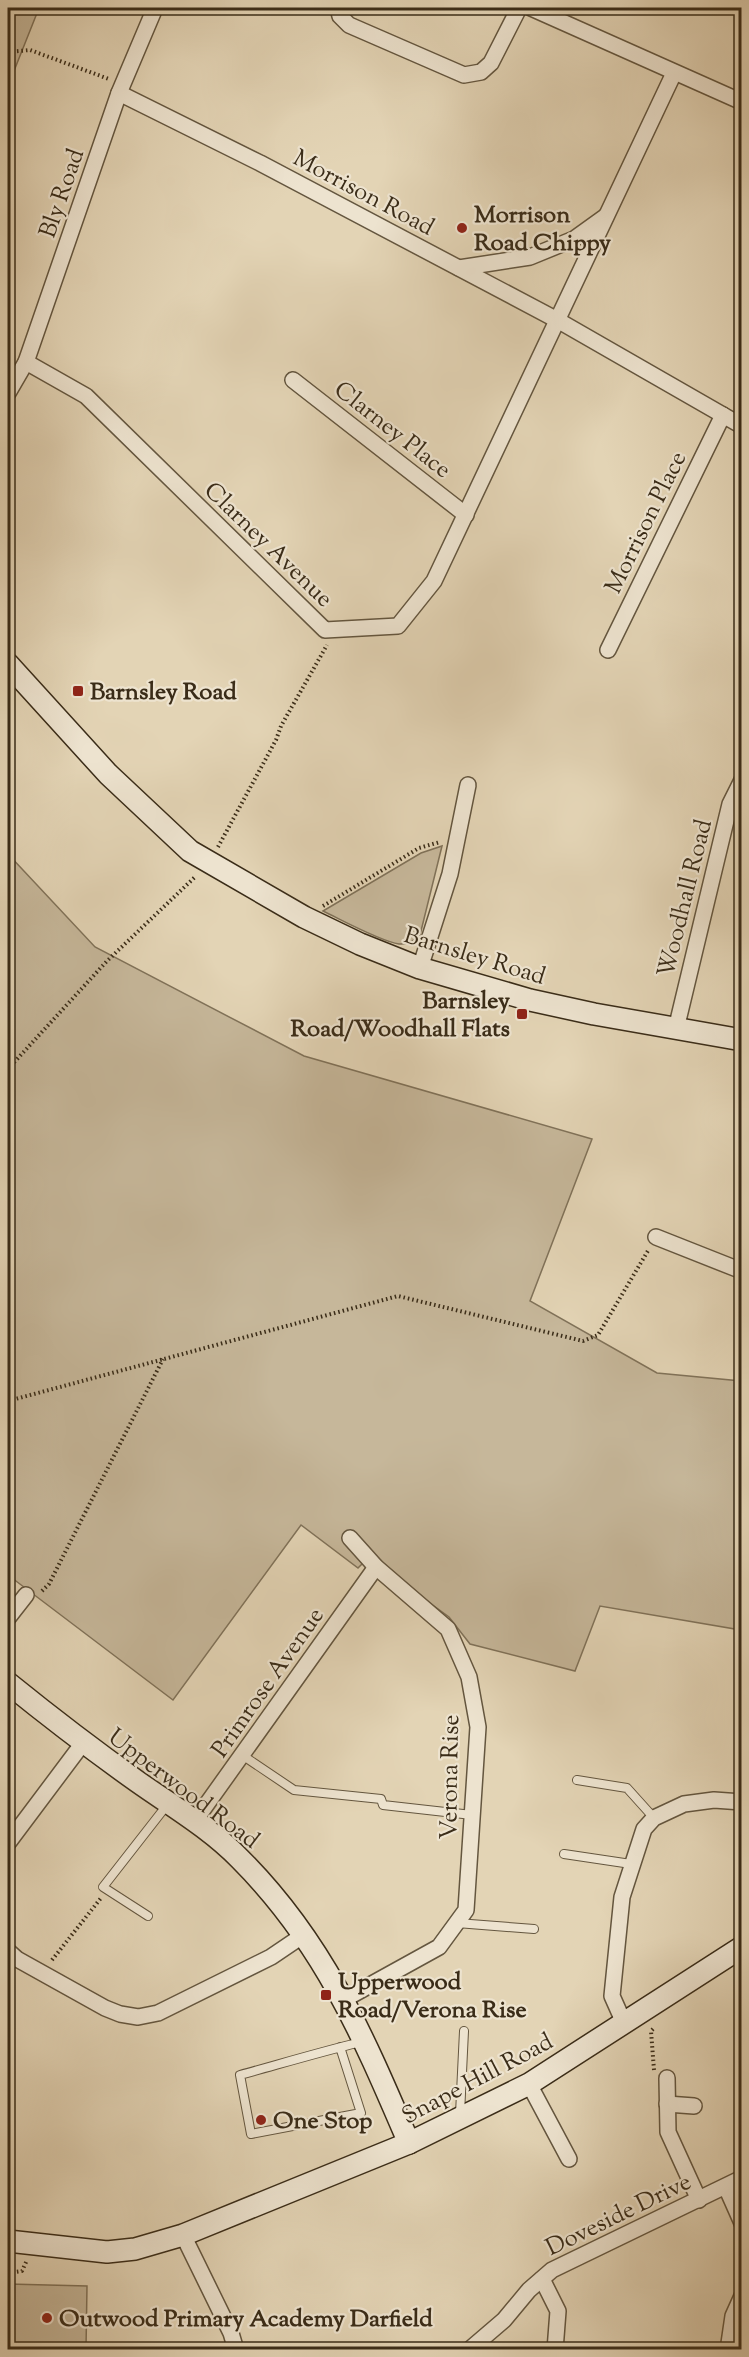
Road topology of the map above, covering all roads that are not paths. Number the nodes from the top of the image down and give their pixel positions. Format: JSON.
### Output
{"nodes":[{"id":1,"x":155,"y":8,"type":"edge"},
{"id":2,"x":338,"y":8,"type":"edge"},
{"id":3,"x":519,"y":8,"type":"edge"},
{"id":4,"x":531,"y":8,"type":"edge"},
{"id":5,"x":674,"y":73,"type":"junction"},
{"id":6,"x":121,"y":89,"type":"junction"},
{"id":7,"x":741,"y":102,"type":"edge"},
{"id":8,"x":608,"y":214,"type":"junction"},
{"id":9,"x":459,"y":268,"type":"junction"},
{"id":10,"x":559,"y":321,"type":"junction"},
{"id":11,"x":26,"y":362,"type":"junction"},
{"id":12,"x":292,"y":380,"type":"dead end"},
{"id":13,"x":8,"y":393,"type":"edge"},
{"id":14,"x":723,"y":415,"type":"junction"},
{"id":15,"x":741,"y":426,"type":"edge"},
{"id":16,"x":466,"y":515,"type":"junction"},
{"id":17,"x":608,"y":650,"type":"dead end"},
{"id":18,"x":8,"y":664,"type":"edge"},
{"id":19,"x":741,"y":780,"type":"edge"},
{"id":20,"x":468,"y":785,"type":"dead end"},
{"id":21,"x":420,"y":968,"type":"junction"},
{"id":22,"x":676,"y":1029,"type":"junction"},
{"id":23,"x":741,"y":1040,"type":"edge"},
{"id":24,"x":656,"y":1237,"type":"road end"},
{"id":25,"x":741,"y":1271,"type":"edge"},
{"id":26,"x":350,"y":1538,"type":"dead end"},
{"id":27,"x":376,"y":1567,"type":"junction"},
{"id":28,"x":26,"y":1595,"type":"road end"},
{"id":29,"x":8,"y":1618,"type":"edge"},
{"id":30,"x":8,"y":1683,"type":"edge"},
{"id":31,"x":83,"y":1743,"type":"junction"},
{"id":32,"x":242,"y":1755,"type":"junction"},
{"id":33,"x":577,"y":1780,"type":"dead end"},
{"id":34,"x":741,"y":1802,"type":"edge"},
{"id":35,"x":168,"y":1804,"type":"junction"},
{"id":36,"x":472,"y":1815,"type":"junction"},
{"id":37,"x":654,"y":1818,"type":"junction"},
{"id":38,"x":194,"y":1822,"type":"junction"},
{"id":39,"x":8,"y":1843,"type":"edge"},
{"id":40,"x":564,"y":1854,"type":"dead end"},
{"id":41,"x":632,"y":1864,"type":"junction"},
{"id":42,"x":148,"y":1916,"type":"dead end"},
{"id":43,"x":457,"y":1923,"type":"junction"},
{"id":44,"x":534,"y":1929,"type":"dead end"},
{"id":45,"x":305,"y":1935,"type":"junction"},
{"id":46,"x":741,"y":1947,"type":"edge"},
{"id":47,"x":8,"y":1951,"type":"edge"},
{"id":48,"x":343,"y":2000,"type":"junction"},
{"id":49,"x":624,"y":2023,"type":"junction"},
{"id":50,"x":464,"y":2031,"type":"dead end"},
{"id":51,"x":365,"y":2041,"type":"junction"},
{"id":52,"x":340,"y":2047,"type":"junction"},
{"id":53,"x":667,"y":2078,"type":"dead end"},
{"id":54,"x":529,"y":2084,"type":"junction"},
{"id":55,"x":667,"y":2104,"type":"junction"},
{"id":56,"x":694,"y":2106,"type":"dead end"},
{"id":57,"x":460,"y":2118,"type":"junction"},
{"id":58,"x":409,"y":2143,"type":"junction"},
{"id":59,"x":569,"y":2158,"type":"dead end"},
{"id":60,"x":741,"y":2178,"type":"edge"},
{"id":61,"x":726,"y":2187,"type":"junction"},
{"id":62,"x":699,"y":2200,"type":"junction"},
{"id":63,"x":741,"y":2223,"type":"edge"},
{"id":64,"x":183,"y":2235,"type":"junction"},
{"id":65,"x":8,"y":2241,"type":"edge"},
{"id":66,"x":542,"y":2279,"type":"junction"},
{"id":67,"x":741,"y":2296,"type":"edge"},
{"id":68,"x":236,"y":2349,"type":"edge"},
{"id":69,"x":469,"y":2349,"type":"edge"},
{"id":70,"x":555,"y":2349,"type":"edge"},
{"id":71,"x":728,"y":2349,"type":"edge"}],
"edges":[{"from":1,"to":6,"type":"street","name":"Bly Road"},
{"from":2,"to":3,"type":"street"},
{"from":4,"to":5,"type":"street"},
{"from":5,"to":7,"type":"street"},
{"from":5,"to":8,"type":"street","name":"Clarney Avenue"},
{"from":6,"to":9,"type":"street","name":"Morrison Road"},
{"from":6,"to":11,"type":"street","name":"Bly Road"},
{"from":8,"to":9,"type":"street"},
{"from":8,"to":10,"type":"street","name":"Clarney Avenue"},
{"from":9,"to":10,"type":"street","name":"Morrison Road"},
{"from":10,"to":14,"type":"street","name":"Morrison Road"},
{"from":10,"to":16,"type":"street","name":"Clarney Avenue"},
{"from":11,"to":13,"type":"street","name":"Bly Road"},
{"from":11,"to":16,"type":"street","name":"Clarney Avenue"},
{"from":12,"to":16,"type":"street","name":"Clarney Place"},
{"from":14,"to":15,"type":"street","name":"Morrison Road"},
{"from":14,"to":17,"type":"street","name":"Morrison Place"},
{"from":18,"to":21,"type":"street","name":"Barnsley Road"},
{"from":19,"to":22,"type":"street","name":"Woodhall Road"},
{"from":20,"to":21,"type":"street"},
{"from":21,"to":22,"type":"street","name":"Barnsley Road"},
{"from":22,"to":23,"type":"street","name":"Barnsley Road"},
{"from":24,"to":25,"type":"street"},
{"from":26,"to":27,"type":"street","name":"Verona Rise"},
{"from":27,"to":32,"type":"street","name":"Primrose Avenue"},
{"from":27,"to":36,"type":"street","name":"Verona Rise"},
{"from":28,"to":29,"type":"street"},
{"from":30,"to":31,"type":"street","name":"Upperwood Road"},
{"from":31,"to":35,"type":"street","name":"Upperwood Road"},
{"from":31,"to":39,"type":"street"},
{"from":32,"to":36,"type":"lane"},
{"from":32,"to":38,"type":"street","name":"Primrose Avenue"},
{"from":33,"to":37,"type":"lane"},
{"from":34,"to":37,"type":"street"},
{"from":35,"to":38,"type":"street","name":"Upperwood Road"},
{"from":35,"to":42,"type":"lane"},
{"from":36,"to":43,"type":"street","name":"Verona Rise"},
{"from":37,"to":41,"type":"street"},
{"from":38,"to":45,"type":"street","name":"Upperwood Road"},
{"from":40,"to":41,"type":"lane"},
{"from":41,"to":49,"type":"street"},
{"from":43,"to":44,"type":"lane"},
{"from":43,"to":48,"type":"street","name":"Verona Rise"},
{"from":45,"to":47,"type":"street"},
{"from":45,"to":48,"type":"street","name":"Upperwood Road"},
{"from":46,"to":49,"type":"street","name":"Snape Hill Road"},
{"from":48,"to":51,"type":"street","name":"Upperwood Road"},
{"from":49,"to":54,"type":"street","name":"Snape Hill Road"},
{"from":50,"to":57,"type":"lane"},
{"from":51,"to":52,"type":"lane"},
{"from":51,"to":58,"type":"street","name":"Upperwood Road"},
{"from":52,"to":52,"type":"lane"},
{"from":53,"to":55,"type":"street"},
{"from":54,"to":57,"type":"street","name":"Snape Hill Road"},
{"from":54,"to":59,"type":"street"},
{"from":55,"to":56,"type":"street"},
{"from":55,"to":62,"type":"street"},
{"from":57,"to":58,"type":"street","name":"Snape Hill Road"},
{"from":58,"to":64,"type":"street","name":"Snape Hill Road"},
{"from":60,"to":61,"type":"street","name":"Doveside Drive"},
{"from":61,"to":62,"type":"street","name":"Doveside Drive"},
{"from":61,"to":63,"type":"street"},
{"from":62,"to":66,"type":"street","name":"Doveside Drive"},
{"from":64,"to":65,"type":"street","name":"Snape Hill Road"},
{"from":64,"to":68,"type":"street"},
{"from":66,"to":69,"type":"street","name":"Doveside Drive"},
{"from":66,"to":70,"type":"street"},
{"from":67,"to":71,"type":"street"}]}
